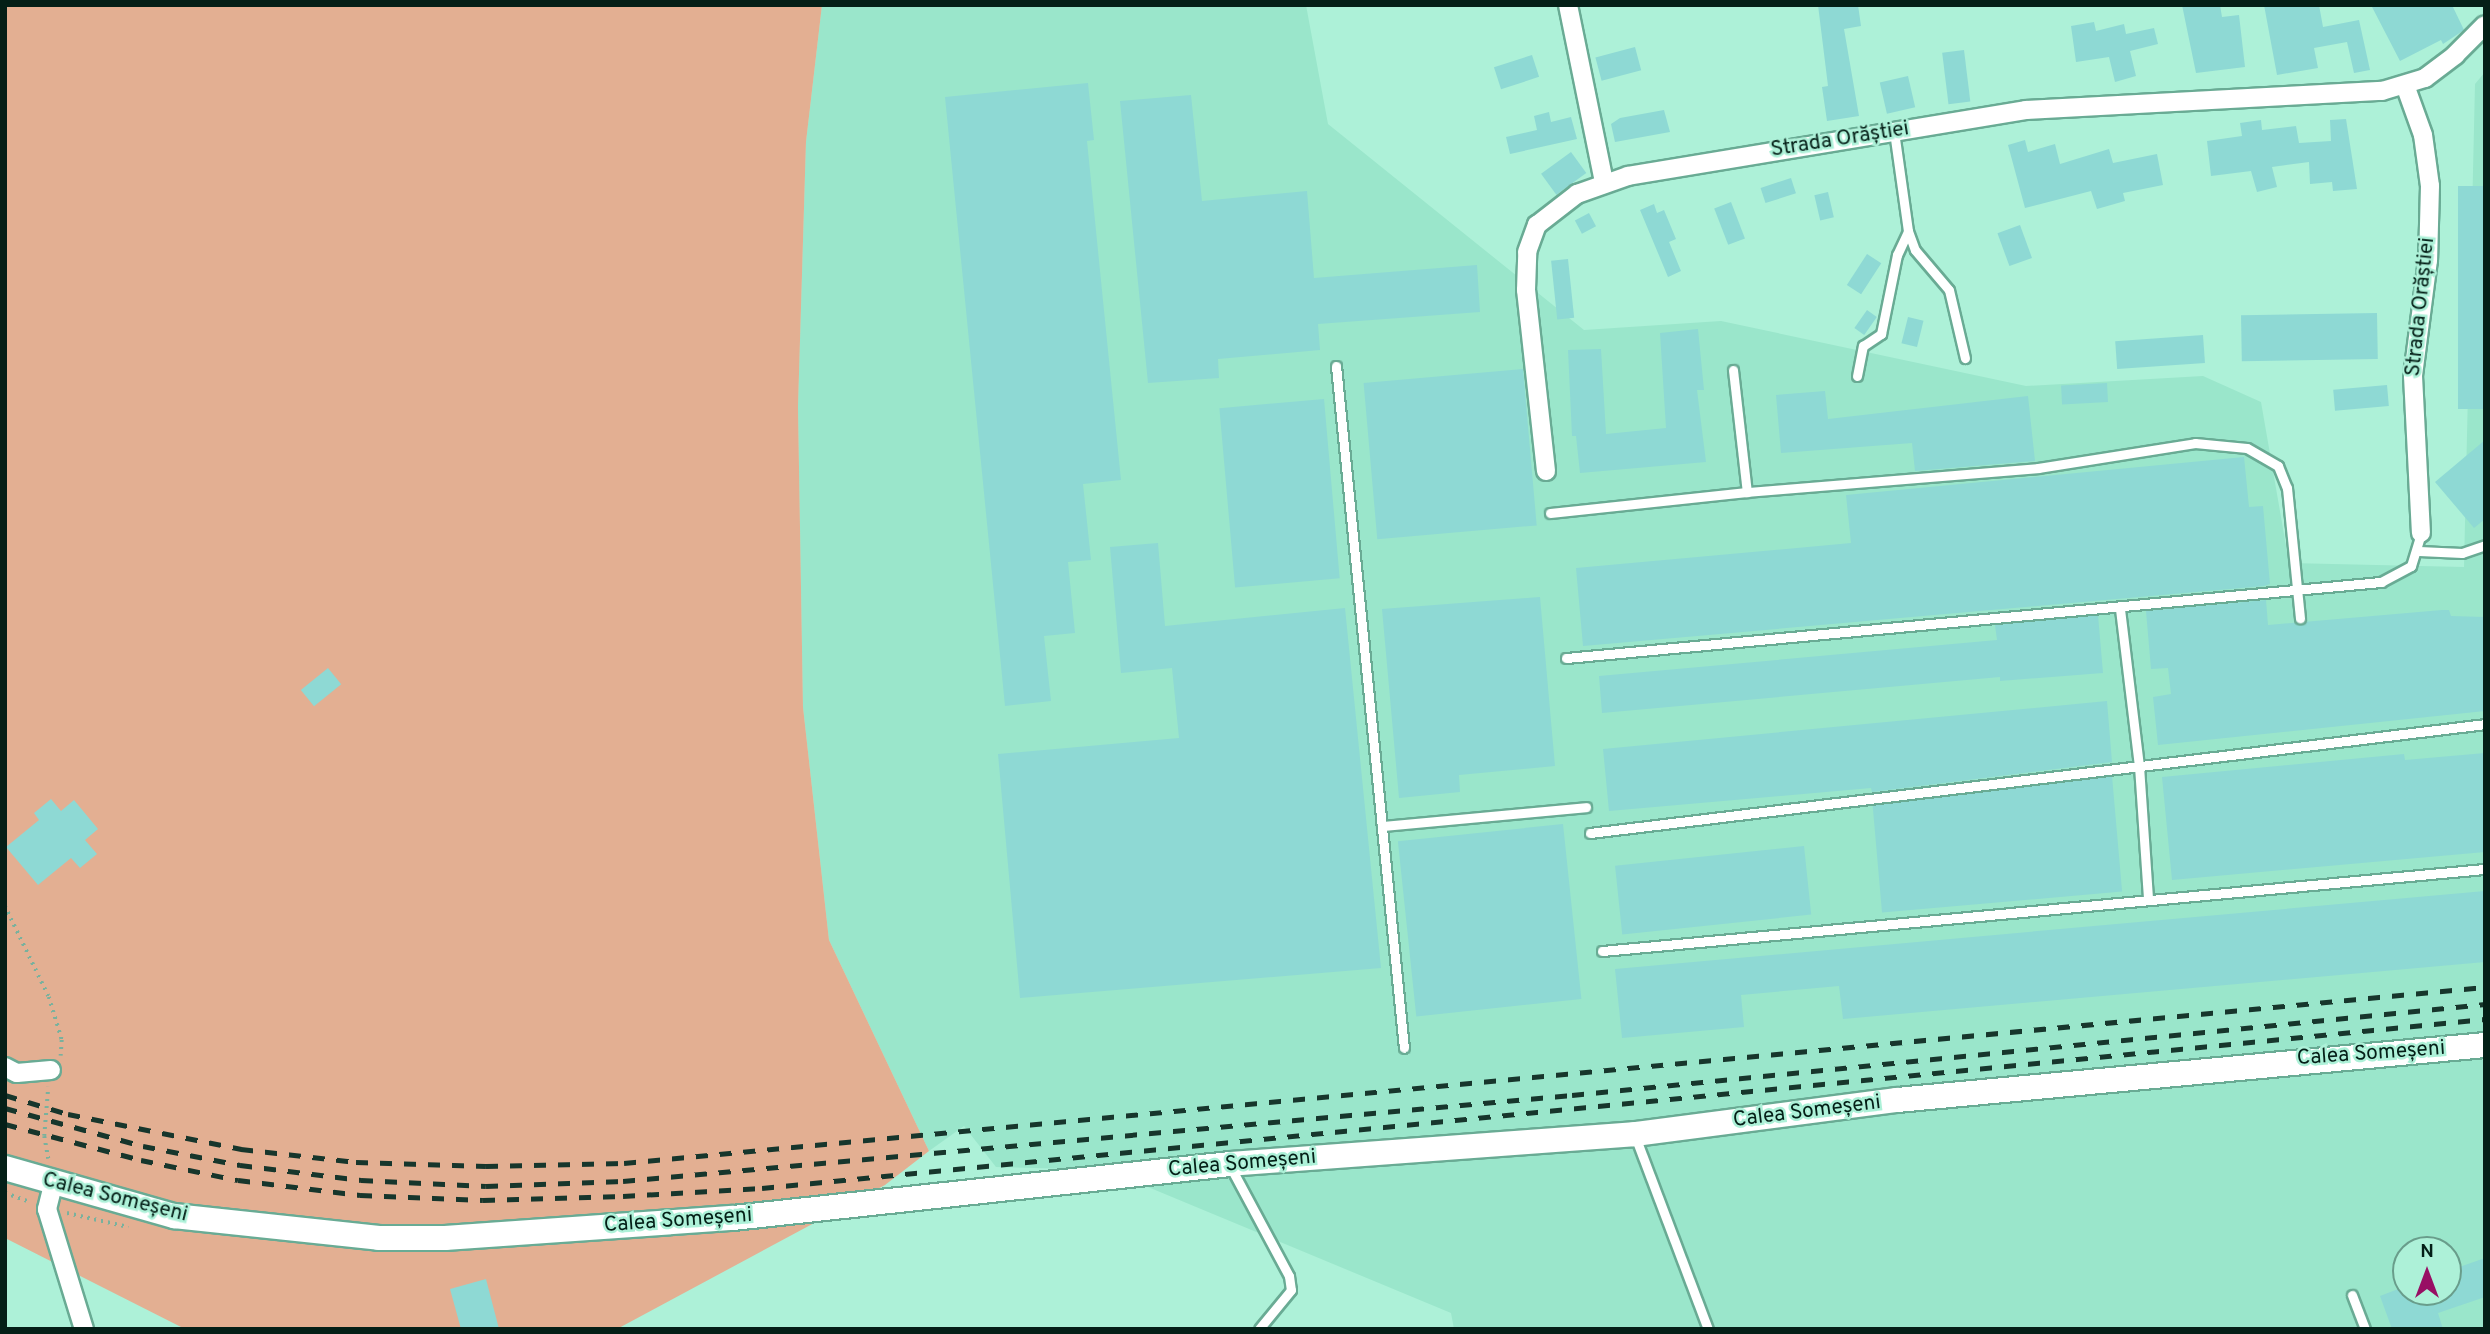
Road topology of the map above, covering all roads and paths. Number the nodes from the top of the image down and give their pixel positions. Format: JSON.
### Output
{"nodes":[{"id":1,"x":1568,"y":5,"type":"edge"},
{"id":2,"x":2485,"y":25,"type":"edge"},
{"id":3,"x":2405,"y":85,"type":"junction"},
{"id":4,"x":1894,"y":131,"type":"junction"},
{"id":5,"x":1604,"y":182,"type":"junction"},
{"id":6,"x":1908,"y":231,"type":"junction"},
{"id":7,"x":1965,"y":358,"type":"dead end"},
{"id":8,"x":1336,"y":366,"type":"dead end"},
{"id":9,"x":1732,"y":370,"type":"dead end"},
{"id":10,"x":1857,"y":376,"type":"dead end"},
{"id":11,"x":1546,"y":471,"type":"dead end"},
{"id":12,"x":1747,"y":492,"type":"junction"},
{"id":13,"x":1550,"y":513,"type":"dead end"},
{"id":14,"x":2420,"y":542,"type":"junction"},
{"id":15,"x":2485,"y":545,"type":"edge"},
{"id":16,"x":2297,"y":591,"type":"junction"},
{"id":17,"x":2120,"y":610,"type":"junction"},
{"id":18,"x":2300,"y":618,"type":"dead end"},
{"id":19,"x":1566,"y":657,"type":"dead end"},
{"id":20,"x":2485,"y":724,"type":"edge"},
{"id":21,"x":2139,"y":765,"type":"junction"},
{"id":22,"x":1586,"y":807,"type":"dead end"},
{"id":23,"x":1382,"y":826,"type":"junction"},
{"id":24,"x":1590,"y":834,"type":"dead end"},
{"id":25,"x":2485,"y":869,"type":"edge"},
{"id":26,"x":2148,"y":897,"type":"junction"},
{"id":27,"x":5,"y":906,"type":"edge"},
{"id":28,"x":1602,"y":951,"type":"dead end"},
{"id":29,"x":2485,"y":1045,"type":"edge"},
{"id":30,"x":1404,"y":1048,"type":"dead end"},
{"id":31,"x":5,"y":1067,"type":"edge"},
{"id":32,"x":51,"y":1070,"type":"junction"},
{"id":33,"x":1634,"y":1134,"type":"junction"},
{"id":34,"x":1229,"y":1164,"type":"junction"},
{"id":35,"x":5,"y":1168,"type":"edge"},
{"id":36,"x":53,"y":1185,"type":"junction"},
{"id":37,"x":2352,"y":1295,"type":"dead end"},
{"id":38,"x":84,"y":1329,"type":"edge"},
{"id":39,"x":1259,"y":1329,"type":"edge"},
{"id":40,"x":1707,"y":1329,"type":"edge"},
{"id":41,"x":2365,"y":1329,"type":"edge"}],
"edges":[{"from":1,"to":5,"type":"street"},
{"from":2,"to":3,"type":"street","name":"Strada Orăștiei"},
{"from":3,"to":4,"type":"street","name":"Strada Orăștiei"},
{"from":3,"to":14,"type":"street","name":"Strada Orăștiei"},
{"from":4,"to":5,"type":"street","name":"Strada Orăștiei"},
{"from":4,"to":6,"type":"lane"},
{"from":5,"to":11,"type":"street","name":"Strada Orăștiei"},
{"from":6,"to":7,"type":"lane"},
{"from":6,"to":10,"type":"lane"},
{"from":8,"to":23,"type":"lane"},
{"from":9,"to":12,"type":"lane"},
{"from":12,"to":13,"type":"lane"},
{"from":12,"to":16,"type":"lane"},
{"from":14,"to":15,"type":"lane"},
{"from":14,"to":16,"type":"lane"},
{"from":16,"to":17,"type":"lane"},
{"from":16,"to":18,"type":"lane"},
{"from":17,"to":19,"type":"lane"},
{"from":17,"to":21,"type":"lane"},
{"from":20,"to":21,"type":"lane"},
{"from":21,"to":24,"type":"lane"},
{"from":21,"to":26,"type":"lane"},
{"from":22,"to":23,"type":"lane"},
{"from":23,"to":30,"type":"lane"},
{"from":25,"to":26,"type":"lane"},
{"from":26,"to":28,"type":"lane"},
{"from":27,"to":32,"type":"path"},
{"from":29,"to":33,"type":"main road","name":"Calea Someșeni"},
{"from":31,"to":32,"type":"street"},
{"from":32,"to":36,"type":"path"},
{"from":33,"to":34,"type":"main road","name":"Calea Someșeni"},
{"from":33,"to":40,"type":"lane"},
{"from":34,"to":36,"type":"main road","name":"Calea Someșeni"},
{"from":34,"to":39,"type":"lane"},
{"from":35,"to":36,"type":"main road","name":"Calea Someșeni"},
{"from":36,"to":38,"type":"street"},
{"from":37,"to":41,"type":"lane"}]}
